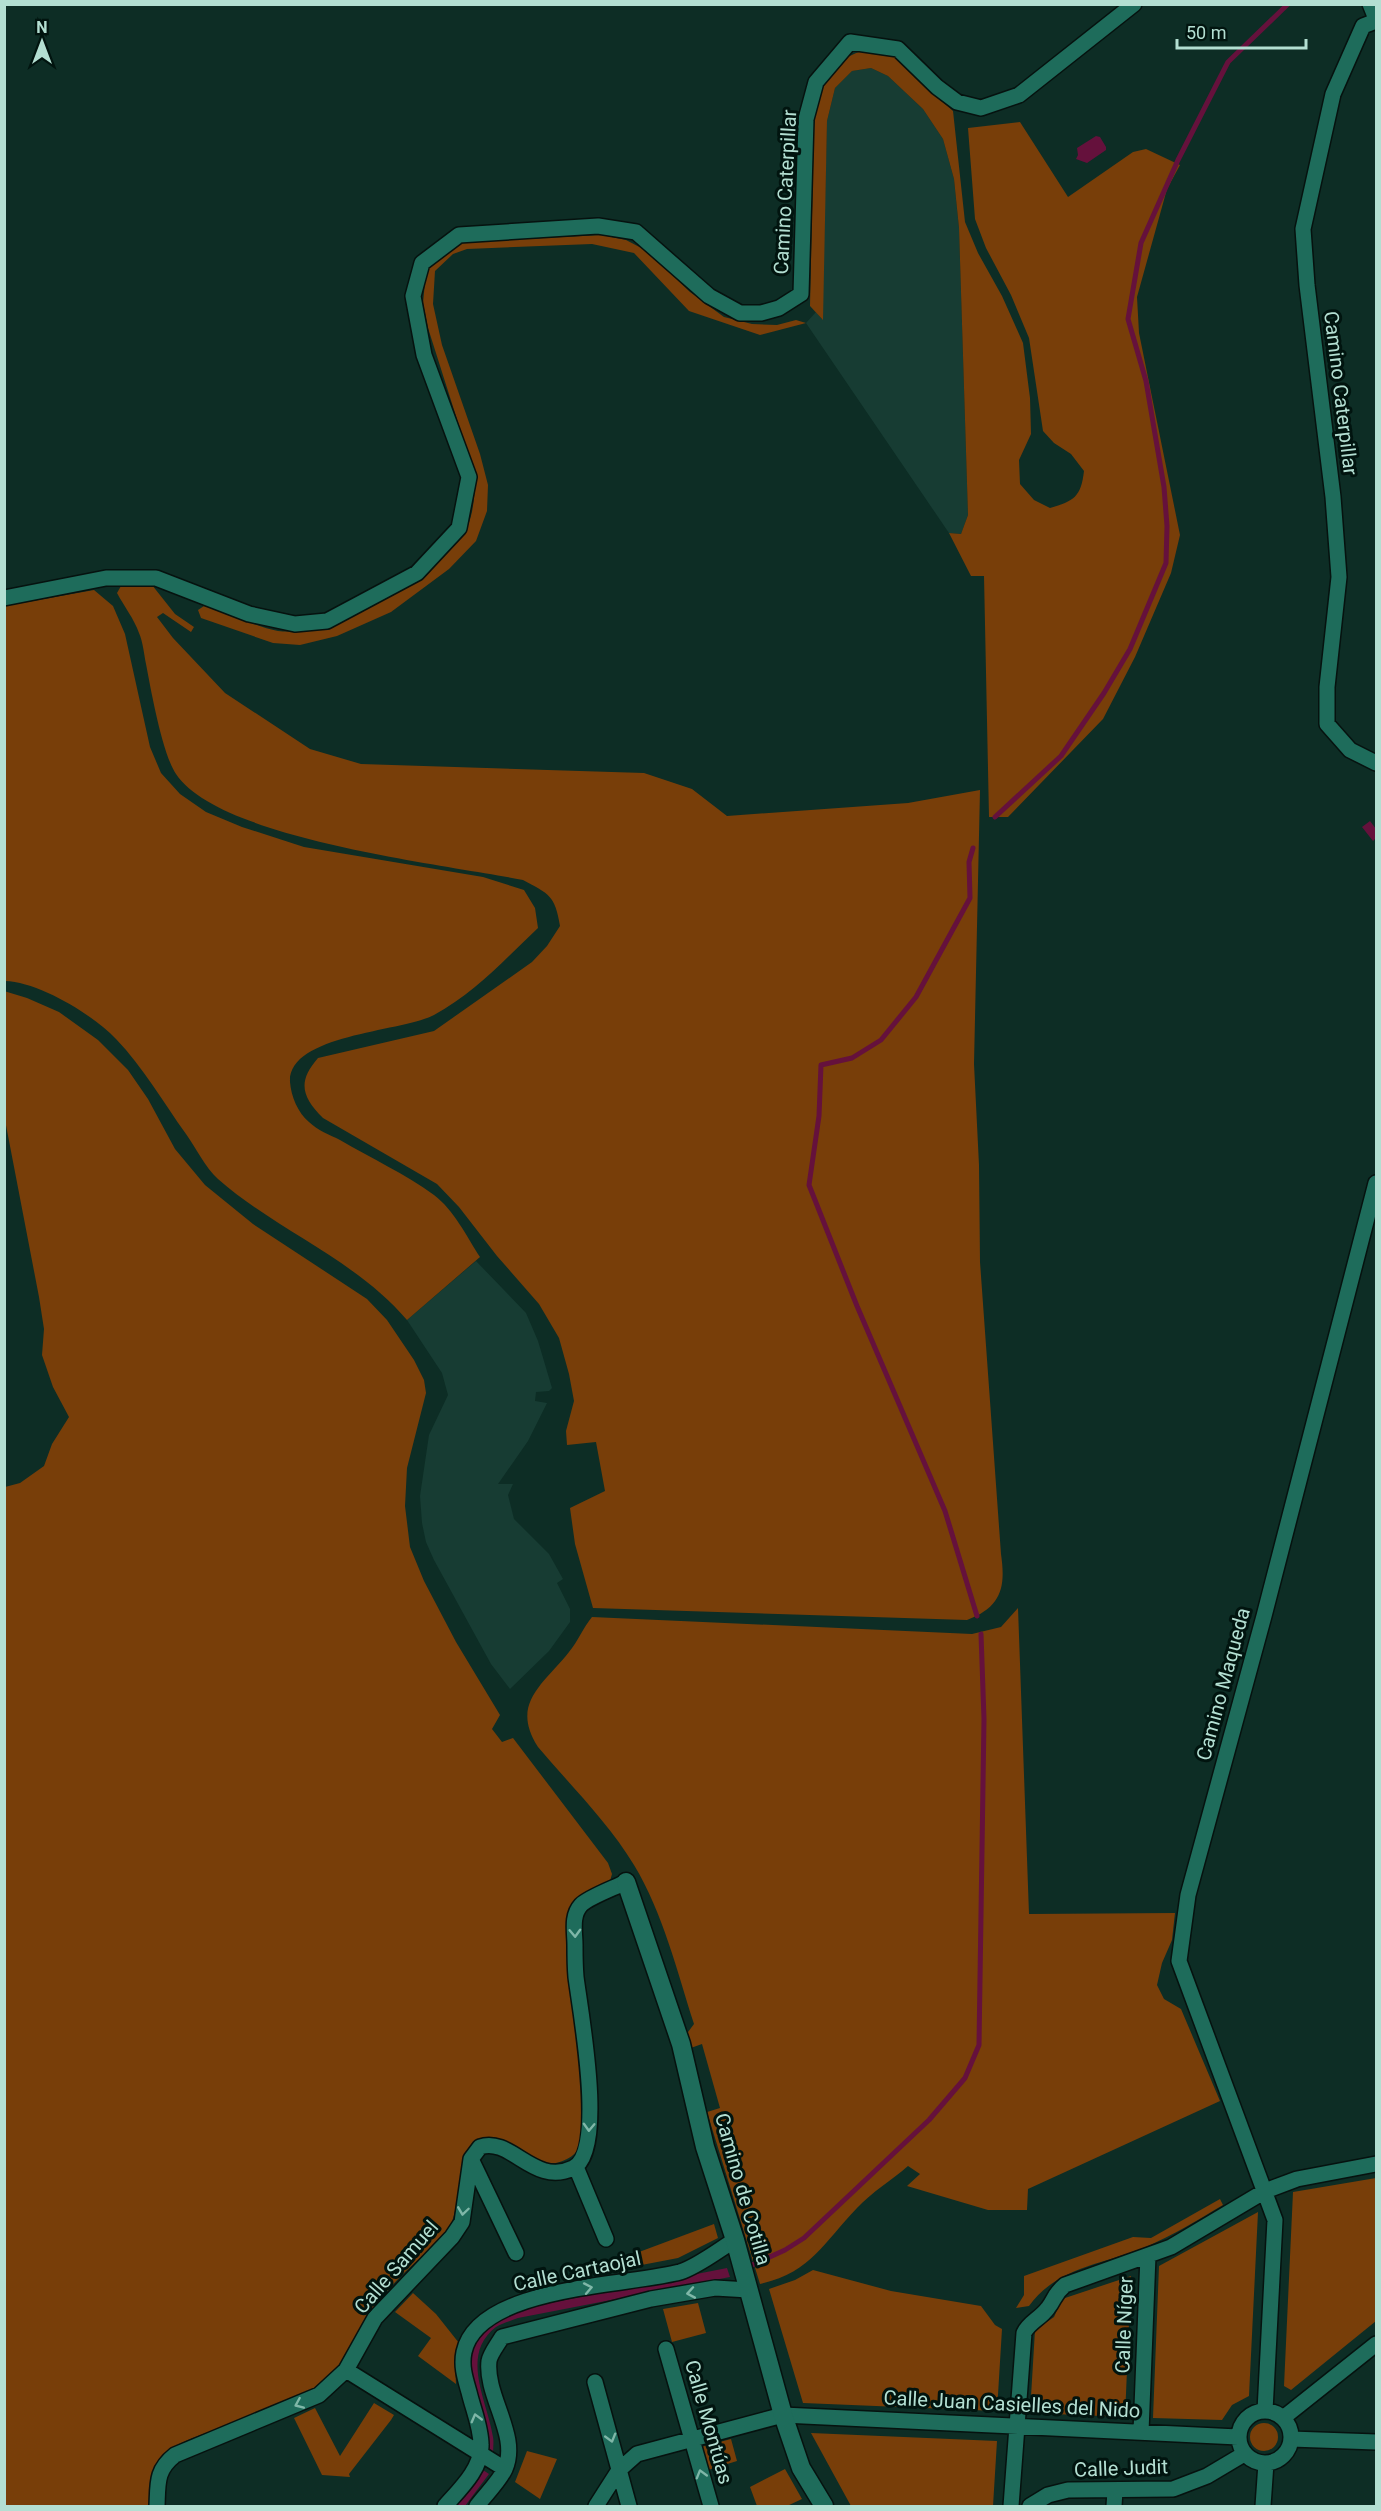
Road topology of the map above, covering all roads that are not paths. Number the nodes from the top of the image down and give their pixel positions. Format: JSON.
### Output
{"nodes":[{"id":1,"x":1134,"y":4,"type":"edge"},
{"id":2,"x":1370,"y":4,"type":"edge"},
{"id":3,"x":1377,"y":20,"type":"edge"},
{"id":4,"x":4,"y":598,"type":"edge"},
{"id":5,"x":1377,"y":763,"type":"edge"},
{"id":6,"x":1377,"y":1183,"type":"edge"},
{"id":7,"x":626,"y":1882,"type":"joint"},
{"id":8,"x":471,"y":2159,"type":"junction"},
{"id":9,"x":1377,"y":2164,"type":"edge"},
{"id":10,"x":576,"y":2167,"type":"junction"},
{"id":11,"x":1265,"y":2191,"type":"junction"},
{"id":12,"x":606,"y":2239,"type":"dead end"},
{"id":13,"x":735,"y":2240,"type":"junction"},
{"id":14,"x":516,"y":2253,"type":"dead end"},
{"id":15,"x":1148,"y":2256,"type":"junction"},
{"id":16,"x":749,"y":2290,"type":"junction"},
{"id":17,"x":1377,"y":2344,"type":"edge"},
{"id":18,"x":666,"y":2349,"type":"dead end"},
{"id":19,"x":346,"y":2370,"type":"junction"},
{"id":20,"x":595,"y":2382,"type":"dead end"},
{"id":21,"x":1265,"y":2411,"type":"junction"},
{"id":22,"x":783,"y":2415,"type":"junction"},
{"id":23,"x":1283,"y":2418,"type":"junction"},
{"id":24,"x":1017,"y":2426,"type":"junction"},
{"id":25,"x":1141,"y":2432,"type":"junction"},
{"id":26,"x":1238,"y":2437,"type":"junction"},
{"id":27,"x":1291,"y":2439,"type":"junction"},
{"id":28,"x":692,"y":2441,"type":"junction"},
{"id":29,"x":1377,"y":2442,"type":"edge"},
{"id":30,"x":1244,"y":2454,"type":"junction"},
{"id":31,"x":480,"y":2455,"type":"junction"},
{"id":32,"x":1266,"y":2463,"type":"junction"},
{"id":33,"x":505,"y":2469,"type":"junction"},
{"id":34,"x":619,"y":2470,"type":"junction"},
{"id":35,"x":1114,"y":2499,"type":"edge"},
{"id":36,"x":157,"y":2506,"type":"edge"},
{"id":37,"x":445,"y":2506,"type":"edge"},
{"id":38,"x":477,"y":2506,"type":"edge"},
{"id":39,"x":596,"y":2506,"type":"edge"},
{"id":40,"x":629,"y":2506,"type":"edge"},
{"id":41,"x":711,"y":2506,"type":"edge"},
{"id":42,"x":824,"y":2506,"type":"edge"},
{"id":43,"x":1011,"y":2506,"type":"edge"},
{"id":44,"x":1030,"y":2506,"type":"edge"},
{"id":45,"x":1263,"y":2506,"type":"edge"}],
"edges":[{"from":1,"to":4,"type":"street","name":"Camino Caterpillar"},
{"from":2,"to":3,"type":"street","name":"Camino Caterpillar"},
{"from":3,"to":5,"type":"street","name":"Camino Caterpillar"},
{"from":6,"to":11,"type":"street","name":"Camino Maqueda"},
{"from":7,"to":10,"type":"street","one_way":true},
{"from":7,"to":13,"type":"street","name":"Camino de Cotilla"},
{"from":8,"to":10,"type":"street"},
{"from":8,"to":14,"type":"street"},
{"from":8,"to":19,"type":"street","name":"Calle Samuel","one_way":true},
{"from":9,"to":11,"type":"street"},
{"from":10,"to":12,"type":"street"},
{"from":11,"to":15,"type":"street"},
{"from":11,"to":21,"type":"street","name":"Camino Maqueda"},
{"from":13,"to":16,"type":"street","name":"Camino de Cotilla"},
{"from":31,"to":13,"type":"street","name":"Calle Cartaojal","one_way":true},
{"from":15,"to":24,"type":"street"},
{"from":15,"to":25,"type":"street","name":"Calle Níger"},
{"from":16,"to":22,"type":"street","name":"Camino de Cotilla"},
{"from":16,"to":33,"type":"street","one_way":true},
{"from":17,"to":23,"type":"street"},
{"from":18,"to":28,"type":"street","name":"Calle Montúas"},
{"from":19,"to":31,"type":"street"},
{"from":19,"to":36,"type":"street","name":"Calle Samuel","one_way":true},
{"from":20,"to":34,"type":"street","one_way":true},
{"from":21,"to":23,"type":"street"},
{"from":21,"to":26,"type":"street"},
{"from":22,"to":24,"type":"street","name":"Calle Juan Casielles del Nido"},
{"from":22,"to":28,"type":"street","name":"Calle Juan Casielles del Nido"},
{"from":22,"to":42,"type":"street","name":"Camino de Cotilla"},
{"from":23,"to":27,"type":"street"},
{"from":24,"to":25,"type":"street","name":"Calle Juan Casielles del Nido"},
{"from":24,"to":43,"type":"street"},
{"from":25,"to":26,"type":"street","name":"Calle Juan Casielles del Nido"},
{"from":26,"to":30,"type":"street"},
{"from":27,"to":29,"type":"street"},
{"from":27,"to":32,"type":"street"},
{"from":28,"to":34,"type":"street","name":"Calle Juan Casielles del Nido"},
{"from":41,"to":28,"type":"street","name":"Calle Montúas","one_way":true},
{"from":30,"to":32,"type":"street"},
{"from":30,"to":35,"type":"street","name":"Calle Judit"},
{"from":31,"to":33,"type":"street"},
{"from":31,"to":37,"type":"street"},
{"from":32,"to":45,"type":"street"},
{"from":33,"to":38,"type":"street"},
{"from":34,"to":39,"type":"street"},
{"from":34,"to":40,"type":"street"},
{"from":35,"to":44,"type":"street","name":"Calle Judit"}]}
